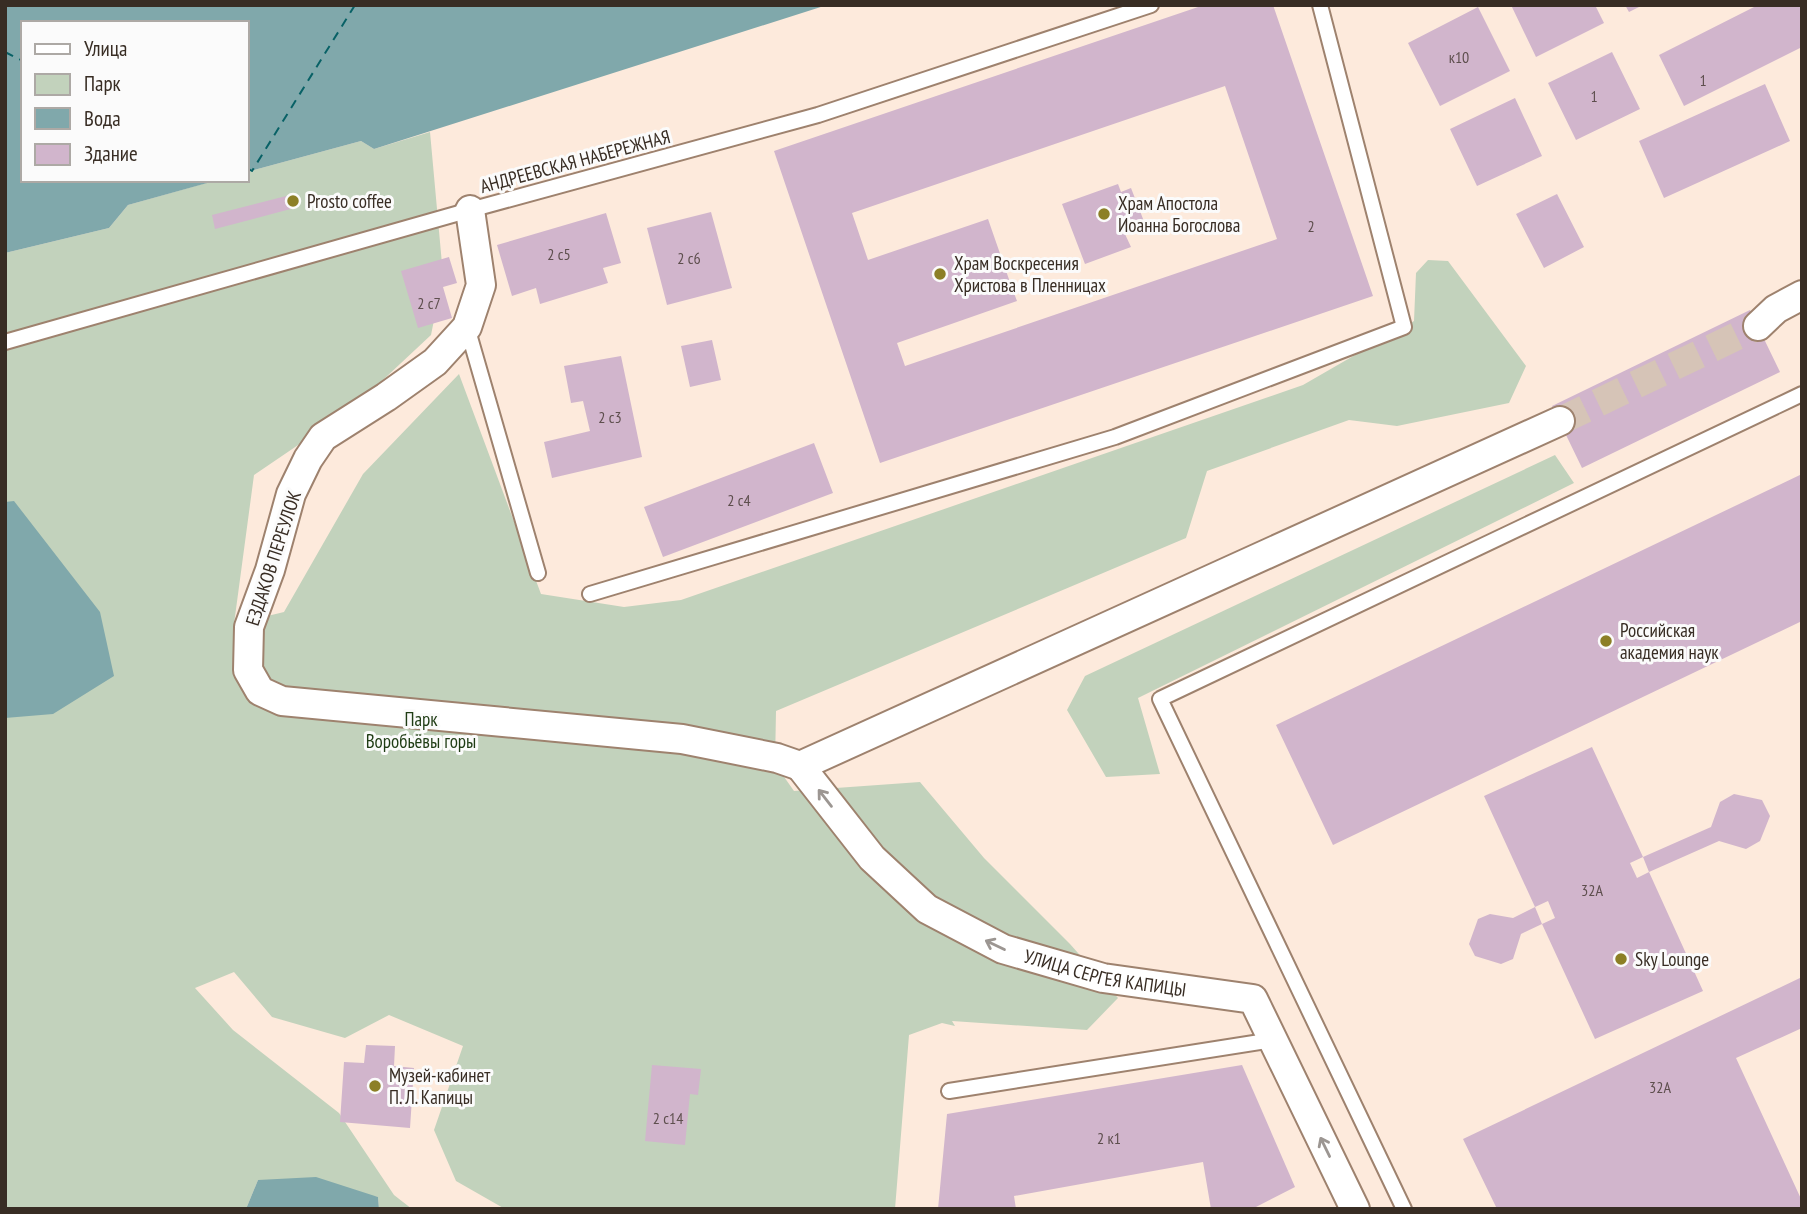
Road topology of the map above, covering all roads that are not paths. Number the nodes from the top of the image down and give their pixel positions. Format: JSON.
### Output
{"nodes":[{"id":1,"x":1151,"y":5,"type":"edge"},
{"id":2,"x":1320,"y":5,"type":"edge"},
{"id":3,"x":470,"y":209,"type":"junction"},
{"id":4,"x":1802,"y":295,"type":"edge"},
{"id":5,"x":1758,"y":326,"type":"tunnel mouth"},
{"id":6,"x":467,"y":327,"type":"junction"},
{"id":7,"x":5,"y":342,"type":"edge"},
{"id":8,"x":1802,"y":394,"type":"edge"},
{"id":9,"x":1560,"y":422,"type":"tunnel mouth"},
{"id":10,"x":538,"y":573,"type":"dead end"},
{"id":11,"x":590,"y":594,"type":"dead end"},
{"id":12,"x":800,"y":766,"type":"junction"},
{"id":13,"x":1273,"y":1040,"type":"junction"},
{"id":14,"x":949,"y":1091,"type":"dead end"},
{"id":15,"x":1355,"y":1209,"type":"edge"},
{"id":16,"x":1404,"y":1209,"type":"edge"}],
"edges":[{"from":1,"to":3,"type":"lane","name":"АНДРЕЕВСКАЯ НАБЕРЕЖНАЯ"},
{"from":2,"to":11,"type":"lane"},
{"from":3,"to":6,"type":"street","name":"ЕЗДАКОВ ПЕРЕУЛОК"},
{"from":3,"to":7,"type":"lane","name":"АНДРЕЕВСКАЯ НАБЕРЕЖНАЯ"},
{"from":4,"to":5,"type":"street"},
{"from":6,"to":10,"type":"lane"},
{"from":6,"to":12,"type":"street","name":"ЕЗДАКОВ ПЕРЕУЛОК"},
{"from":8,"to":16,"type":"lane"},
{"from":9,"to":12,"type":"street"},
{"from":13,"to":12,"type":"street","name":"УЛИЦА СЕРГЕЯ КАПИЦЫ","one_way":true},
{"from":13,"to":14,"type":"lane"},
{"from":15,"to":13,"type":"street","name":"УЛИЦА СЕРГЕЯ КАПИЦЫ","one_way":true}]}
